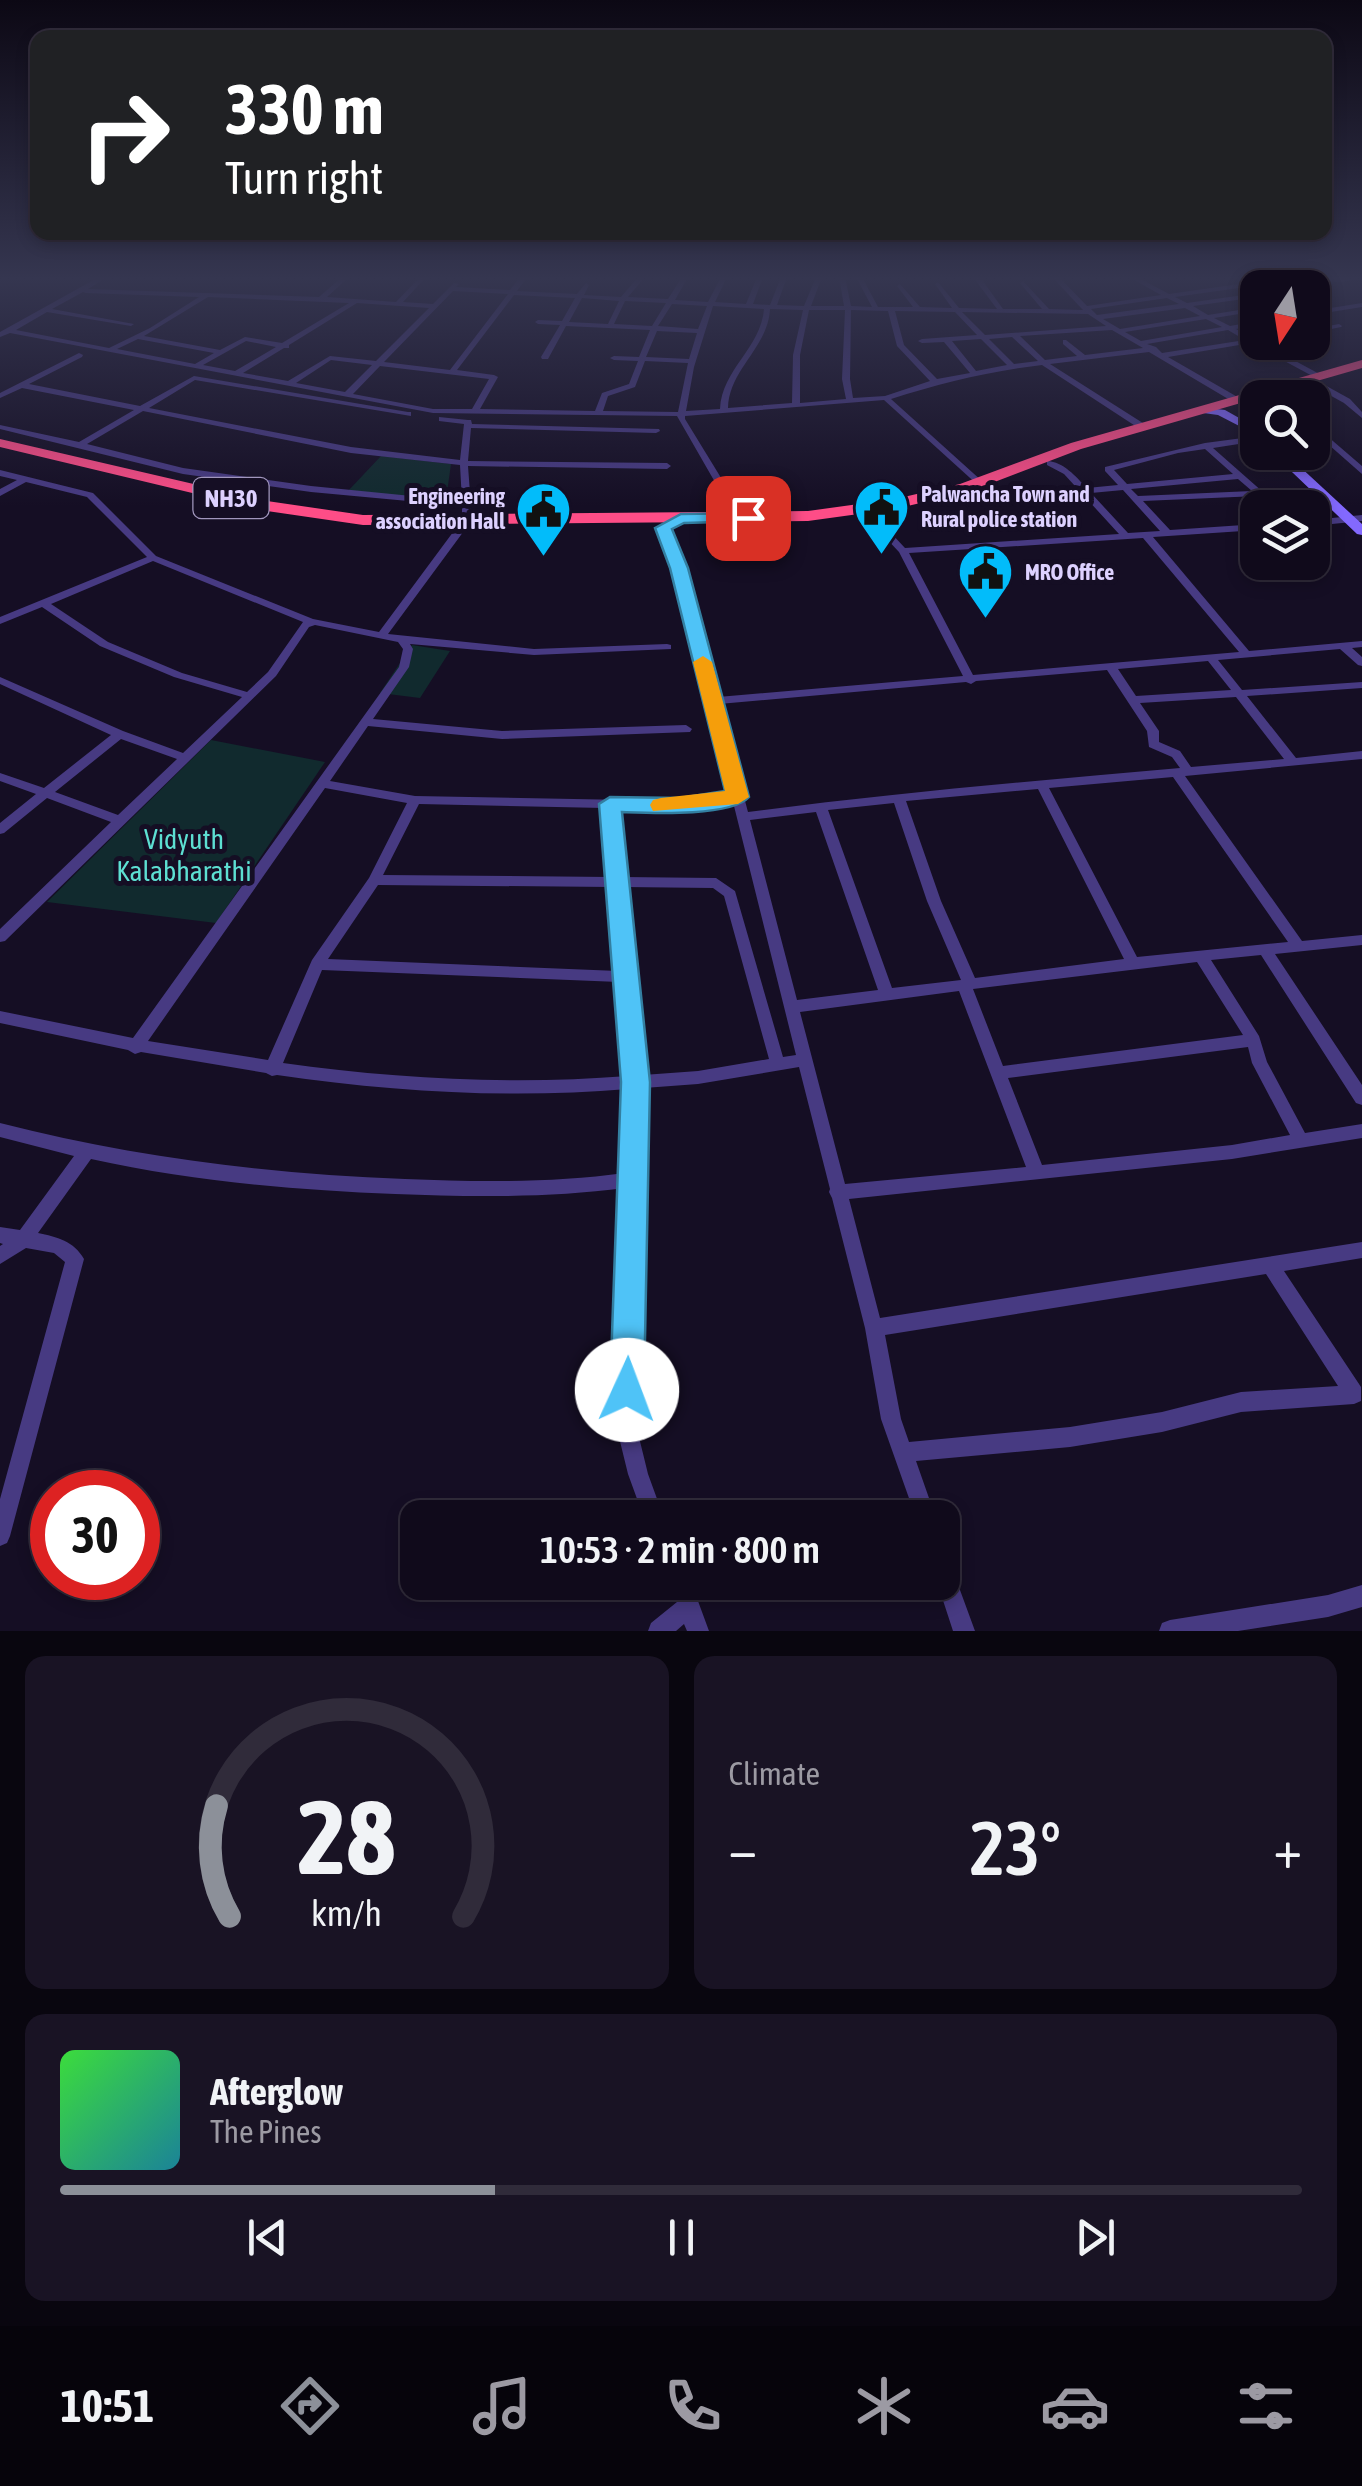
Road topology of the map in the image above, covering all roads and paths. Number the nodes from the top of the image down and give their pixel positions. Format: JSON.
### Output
{"nodes":[{"id":1,"x":127,"y":353,"type":"edge"},
{"id":2,"x":217,"y":353,"type":"edge"},
{"id":3,"x":273,"y":353,"type":"edge"},
{"id":4,"x":389,"y":353,"type":"edge"},
{"id":5,"x":467,"y":353,"type":"edge"},
{"id":6,"x":546,"y":353,"type":"edge"},
{"id":7,"x":644,"y":353,"type":"edge"},
{"id":8,"x":695,"y":353,"type":"edge"},
{"id":9,"x":749,"y":353,"type":"edge"},
{"id":10,"x":797,"y":353,"type":"edge"},
{"id":11,"x":847,"y":353,"type":"edge"},
{"id":12,"x":909,"y":353,"type":"edge"},
{"id":13,"x":957,"y":353,"type":"edge"},
{"id":14,"x":1000,"y":353,"type":"edge"},
{"id":15,"x":1033,"y":353,"type":"edge"},
{"id":16,"x":1079,"y":353,"type":"edge"},
{"id":17,"x":1113,"y":353,"type":"edge"},
{"id":18,"x":1161,"y":353,"type":"edge"},
{"id":19,"x":1176,"y":353,"type":"edge"},
{"id":20,"x":79,"y":355,"type":"dead end"},
{"id":21,"x":1164,"y":355,"type":"junction"},
{"id":22,"x":544,"y":357,"type":"dead end"},
{"id":23,"x":1083,"y":357,"type":"junction"},
{"id":24,"x":614,"y":358,"type":"dead end"},
{"id":25,"x":642,"y":358,"type":"junction"},
{"id":26,"x":1285,"y":360,"type":"edge"},
{"id":27,"x":692,"y":361,"type":"junction"},
{"id":28,"x":1042,"y":362,"type":"junction"},
{"id":29,"x":378,"y":364,"type":"junction"},
{"id":30,"x":196,"y":366,"type":"junction"},
{"id":31,"x":1012,"y":366,"type":"junction"},
{"id":32,"x":1362,"y":368,"type":"edge"},
{"id":33,"x":452,"y":372,"type":"junction"},
{"id":34,"x":236,"y":374,"type":"junction"},
{"id":35,"x":974,"y":374,"type":"junction"},
{"id":36,"x":1318,"y":380,"type":"edge"},
{"id":37,"x":1323,"y":380,"type":"edge"},
{"id":38,"x":935,"y":382,"type":"junction"},
{"id":39,"x":289,"y":384,"type":"junction"},
{"id":40,"x":21,"y":385,"type":"junction"},
{"id":41,"x":1330,"y":388,"type":"edge"},
{"id":42,"x":347,"y":395,"type":"junction"},
{"id":43,"x":0,"y":396,"type":"edge"},
{"id":44,"x":886,"y":398,"type":"junction"},
{"id":45,"x":850,"y":402,"type":"junction"},
{"id":46,"x":796,"y":404,"type":"junction"},
{"id":47,"x":1240,"y":404,"type":"edge"},
{"id":48,"x":1240,"y":405,"type":"edge"},
{"id":49,"x":1229,"y":407,"type":"junction"},
{"id":50,"x":724,"y":409,"type":"junction"},
{"id":51,"x":140,"y":410,"type":"junction"},
{"id":52,"x":474,"y":412,"type":"junction"},
{"id":53,"x":598,"y":413,"type":"junction"},
{"id":54,"x":681,"y":414,"type":"junction"},
{"id":55,"x":1362,"y":416,"type":"edge"},
{"id":56,"x":1240,"y":418,"type":"edge"},
{"id":57,"x":469,"y":426,"type":"junction"},
{"id":58,"x":1143,"y":427,"type":"junction"},
{"id":59,"x":0,"y":428,"type":"edge"},
{"id":60,"x":656,"y":431,"type":"dead end"},
{"id":61,"x":1240,"y":437,"type":"edge"},
{"id":62,"x":0,"y":442,"type":"edge"},
{"id":63,"x":1330,"y":442,"type":"edge"},
{"id":64,"x":80,"y":445,"type":"junction"},
{"id":65,"x":1205,"y":445,"type":"junction"},
{"id":66,"x":0,"y":450,"type":"edge"},
{"id":67,"x":464,"y":463,"type":"junction"},
{"id":68,"x":1050,"y":464,"type":"junction"},
{"id":69,"x":667,"y":466,"type":"dead end"},
{"id":70,"x":1298,"y":470,"type":"edge"},
{"id":71,"x":1362,"y":471,"type":"edge"},
{"id":72,"x":0,"y":474,"type":"edge"},
{"id":73,"x":1238,"y":476,"type":"junction"},
{"id":74,"x":23,"y":480,"type":"junction"},
{"id":75,"x":980,"y":484,"type":"junction"},
{"id":76,"x":1120,"y":486,"type":"junction"},
{"id":77,"x":1256,"y":490,"type":"edge"},
{"id":78,"x":1086,"y":491,"type":"junction"},
{"id":79,"x":0,"y":493,"type":"edge"},
{"id":80,"x":1240,"y":493,"type":"edge"},
{"id":81,"x":1136,"y":499,"type":"junction"},
{"id":82,"x":876,"y":511,"type":"junction"},
{"id":83,"x":464,"y":517,"type":"junction"},
{"id":84,"x":740,"y":517,"type":"junction"},
{"id":85,"x":681,"y":518,"type":"junction"},
{"id":86,"x":1356,"y":519,"type":"edge"},
{"id":87,"x":1330,"y":521,"type":"edge"},
{"id":88,"x":663,"y":528,"type":"junction"},
{"id":89,"x":1240,"y":528,"type":"edge"},
{"id":90,"x":1362,"y":532,"type":"edge"},
{"id":91,"x":1168,"y":534,"type":"junction"},
{"id":92,"x":1126,"y":536,"type":"junction"},
{"id":93,"x":1147,"y":536,"type":"junction"},
{"id":94,"x":903,"y":550,"type":"junction"},
{"id":95,"x":153,"y":558,"type":"junction"},
{"id":96,"x":44,"y":604,"type":"junction"},
{"id":97,"x":0,"y":621,"type":"edge"},
{"id":98,"x":311,"y":622,"type":"junction"},
{"id":99,"x":383,"y":634,"type":"junction"},
{"id":100,"x":402,"y":640,"type":"junction"},
{"id":101,"x":1362,"y":644,"type":"edge"},
{"id":102,"x":1343,"y":646,"type":"junction"},
{"id":103,"x":667,"y":647,"type":"dead end"},
{"id":104,"x":1246,"y":656,"type":"junction"},
{"id":105,"x":1212,"y":659,"type":"junction"},
{"id":106,"x":1362,"y":663,"type":"edge"},
{"id":107,"x":1112,"y":667,"type":"junction"},
{"id":108,"x":0,"y":680,"type":"edge"},
{"id":109,"x":972,"y":680,"type":"junction"},
{"id":110,"x":1362,"y":686,"type":"edge"},
{"id":111,"x":1237,"y":693,"type":"junction"},
{"id":112,"x":250,"y":696,"type":"junction"},
{"id":113,"x":712,"y":700,"type":"junction"},
{"id":114,"x":1134,"y":700,"type":"junction"},
{"id":115,"x":367,"y":722,"type":"junction"},
{"id":116,"x":686,"y":729,"type":"dead end"},
{"id":117,"x":119,"y":734,"type":"junction"},
{"id":118,"x":1362,"y":755,"type":"edge"},
{"id":119,"x":185,"y":758,"type":"junction"},
{"id":120,"x":1294,"y":762,"type":"junction"},
{"id":121,"x":1182,"y":773,"type":"junction"},
{"id":122,"x":0,"y":777,"type":"edge"},
{"id":123,"x":1041,"y":783,"type":"junction"},
{"id":124,"x":324,"y":784,"type":"junction"},
{"id":125,"x":41,"y":795,"type":"junction"},
{"id":126,"x":738,"y":797,"type":"junction"},
{"id":127,"x":899,"y":799,"type":"junction"},
{"id":128,"x":414,"y":800,"type":"junction"},
{"id":129,"x":610,"y":804,"type":"junction"},
{"id":130,"x":820,"y":806,"type":"junction"},
{"id":131,"x":742,"y":817,"type":"junction"},
{"id":132,"x":122,"y":821,"type":"junction"},
{"id":133,"x":0,"y":830,"type":"edge"},
{"id":134,"x":374,"y":880,"type":"junction"},
{"id":135,"x":614,"y":881,"type":"junction"},
{"id":136,"x":0,"y":937,"type":"edge"},
{"id":137,"x":1362,"y":940,"type":"edge"},
{"id":138,"x":1299,"y":947,"type":"junction"},
{"id":139,"x":1266,"y":951,"type":"junction"},
{"id":140,"x":1201,"y":957,"type":"junction"},
{"id":141,"x":1133,"y":963,"type":"junction"},
{"id":142,"x":317,"y":964,"type":"junction"},
{"id":143,"x":628,"y":977,"type":"junction"},
{"id":144,"x":967,"y":984,"type":"junction"},
{"id":145,"x":887,"y":995,"type":"junction"},
{"id":146,"x":792,"y":1007,"type":"junction"},
{"id":147,"x":0,"y":1017,"type":"edge"},
{"id":148,"x":1254,"y":1040,"type":"junction"},
{"id":149,"x":135,"y":1048,"type":"junction"},
{"id":150,"x":798,"y":1061,"type":"dead end"},
{"id":151,"x":778,"y":1065,"type":"junction"},
{"id":152,"x":272,"y":1070,"type":"junction"},
{"id":153,"x":1000,"y":1074,"type":"junction"},
{"id":154,"x":636,"y":1082,"type":"junction"},
{"id":155,"x":1362,"y":1098,"type":"edge"},
{"id":156,"x":0,"y":1130,"type":"edge"},
{"id":157,"x":1362,"y":1132,"type":"edge"},
{"id":158,"x":1301,"y":1141,"type":"junction"},
{"id":159,"x":87,"y":1151,"type":"junction"},
{"id":160,"x":1036,"y":1173,"type":"junction"},
{"id":161,"x":634,"y":1179,"type":"junction"},
{"id":162,"x":837,"y":1192,"type":"junction"},
{"id":163,"x":0,"y":1235,"type":"edge"},
{"id":164,"x":24,"y":1239,"type":"junction"},
{"id":165,"x":1362,"y":1250,"type":"edge"},
{"id":166,"x":0,"y":1256,"type":"edge"},
{"id":167,"x":1270,"y":1265,"type":"junction"},
{"id":168,"x":874,"y":1328,"type":"junction"},
{"id":169,"x":1359,"y":1398,"type":"edge"},
{"id":170,"x":904,"y":1452,"type":"junction"},
{"id":171,"x":647,"y":1500,"type":"edge"},
{"id":172,"x":920,"y":1500,"type":"edge"},
{"id":173,"x":0,"y":1536,"type":"edge"},
{"id":174,"x":1362,"y":1596,"type":"edge"},
{"id":175,"x":686,"y":1600,"type":"edge"},
{"id":176,"x":953,"y":1600,"type":"edge"},
{"id":177,"x":688,"y":1606,"type":"junction"},
{"id":178,"x":659,"y":1631,"type":"edge"},
{"id":179,"x":698,"y":1631,"type":"edge"},
{"id":180,"x":964,"y":1631,"type":"edge"},
{"id":181,"x":1170,"y":1631,"type":"edge"}],
"edges":[{"from":1,"to":30,"type":"street"},
{"from":2,"to":30,"type":"street"},
{"from":3,"to":34,"type":"street"},
{"from":4,"to":29,"type":"street"},
{"from":5,"to":33,"type":"street"},
{"from":6,"to":22,"type":"street"},
{"from":7,"to":25,"type":"street"},
{"from":8,"to":27,"type":"street"},
{"from":9,"to":50,"type":"street"},
{"from":10,"to":46,"type":"street"},
{"from":11,"to":45,"type":"street"},
{"from":12,"to":38,"type":"street"},
{"from":13,"to":35,"type":"street"},
{"from":14,"to":31,"type":"street"},
{"from":15,"to":28,"type":"street"},
{"from":16,"to":23,"type":"street"},
{"from":17,"to":23,"type":"street"},
{"from":18,"to":21,"type":"street"},
{"from":19,"to":21,"type":"street"},
{"from":20,"to":40,"type":"street"},
{"from":21,"to":49,"type":"street"},
{"from":23,"to":28,"type":"street"},
{"from":24,"to":25,"type":"street"},
{"from":25,"to":27,"type":"street"},
{"from":25,"to":53,"type":"street"},
{"from":26,"to":36,"type":"street"},
{"from":27,"to":54,"type":"street"},
{"from":28,"to":31,"type":"street"},
{"from":28,"to":58,"type":"street"},
{"from":29,"to":33,"type":"street"},
{"from":29,"to":39,"type":"street"},
{"from":29,"to":42,"type":"street"},
{"from":30,"to":34,"type":"street"},
{"from":31,"to":35,"type":"street"},
{"from":32,"to":37,"type":"highway","number":"NH30"},
{"from":33,"to":52,"type":"street"},
{"from":34,"to":39,"type":"street"},
{"from":35,"to":38,"type":"street"},
{"from":38,"to":44,"type":"street"},
{"from":39,"to":42,"type":"street"},
{"from":40,"to":43,"type":"street"},
{"from":40,"to":51,"type":"street"},
{"from":41,"to":55,"type":"street"},
{"from":42,"to":52,"type":"street"},
{"from":44,"to":45,"type":"street"},
{"from":44,"to":75,"type":"street"},
{"from":45,"to":46,"type":"street"},
{"from":46,"to":50,"type":"street"},
{"from":47,"to":49,"type":"highway","number":"NH30"},
{"from":48,"to":49,"type":"highway","number":"NH30"},
{"from":49,"to":56,"type":"street"},
{"from":49,"to":58,"type":"highway","number":"NH30"},
{"from":49,"to":68,"type":"highway","number":"NH30"},
{"from":50,"to":54,"type":"street"},
{"from":51,"to":57,"type":"street"},
{"from":51,"to":64,"type":"street"},
{"from":51,"to":67,"type":"street"},
{"from":52,"to":53,"type":"street"},
{"from":53,"to":54,"type":"street"},
{"from":54,"to":84,"type":"street"},
{"from":57,"to":60,"type":"street"},
{"from":57,"to":67,"type":"street"},
{"from":58,"to":75,"type":"highway","number":"NH30"},
{"from":59,"to":64,"type":"street"},
{"from":61,"to":65,"type":"street"},
{"from":62,"to":83,"type":"highway","number":"NH30"},
{"from":63,"to":71,"type":"street"},
{"from":64,"to":83,"type":"street"},
{"from":65,"to":73,"type":"street"},
{"from":65,"to":76,"type":"street"},
{"from":66,"to":83,"type":"highway","number":"NH30"},
{"from":67,"to":69,"type":"street"},
{"from":67,"to":83,"type":"street"},
{"from":68,"to":78,"type":"street"},
{"from":68,"to":82,"type":"highway","number":"NH30"},
{"from":70,"to":86,"type":"street"},
{"from":72,"to":74,"type":"street"},
{"from":73,"to":76,"type":"street"},
{"from":73,"to":77,"type":"street"},
{"from":74,"to":79,"type":"street"},
{"from":74,"to":95,"type":"street"},
{"from":75,"to":82,"type":"highway","number":"NH30"},
{"from":76,"to":78,"type":"street"},
{"from":76,"to":81,"type":"street"},
{"from":78,"to":92,"type":"street"},
{"from":80,"to":81,"type":"street"},
{"from":81,"to":91,"type":"street"},
{"from":82,"to":84,"type":"highway","number":"NH30"},
{"from":82,"to":88,"type":"highway","number":"NH30"},
{"from":82,"to":94,"type":"street"},
{"from":83,"to":85,"type":"highway","number":"NH30"},
{"from":83,"to":88,"type":"highway","number":"NH30"},
{"from":83,"to":99,"type":"street"},
{"from":84,"to":85,"type":"highway","number":"NH30"},
{"from":85,"to":88,"type":"street"},
{"from":86,"to":87,"type":"street"},
{"from":86,"to":90,"type":"street"},
{"from":88,"to":113,"type":"street"},
{"from":89,"to":91,"type":"street"},
{"from":91,"to":93,"type":"street"},
{"from":92,"to":93,"type":"street"},
{"from":92,"to":94,"type":"street"},
{"from":93,"to":104,"type":"street"},
{"from":94,"to":109,"type":"street"},
{"from":95,"to":96,"type":"street"},
{"from":95,"to":98,"type":"street"},
{"from":96,"to":97,"type":"street"},
{"from":96,"to":112,"type":"street"},
{"from":98,"to":99,"type":"street"},
{"from":98,"to":112,"type":"street"},
{"from":99,"to":100,"type":"street"},
{"from":100,"to":103,"type":"street"},
{"from":100,"to":115,"type":"street"},
{"from":101,"to":102,"type":"street"},
{"from":102,"to":104,"type":"street"},
{"from":102,"to":106,"type":"street"},
{"from":104,"to":105,"type":"street"},
{"from":105,"to":107,"type":"street"},
{"from":105,"to":111,"type":"street"},
{"from":107,"to":109,"type":"street"},
{"from":107,"to":114,"type":"street"},
{"from":108,"to":117,"type":"street"},
{"from":109,"to":113,"type":"street"},
{"from":110,"to":111,"type":"street"},
{"from":111,"to":114,"type":"street"},
{"from":111,"to":120,"type":"street"},
{"from":112,"to":119,"type":"street"},
{"from":113,"to":126,"type":"street"},
{"from":114,"to":121,"type":"street"},
{"from":115,"to":116,"type":"street"},
{"from":115,"to":124,"type":"street"},
{"from":117,"to":119,"type":"street"},
{"from":117,"to":125,"type":"street"},
{"from":118,"to":120,"type":"street"},
{"from":119,"to":132,"type":"street"},
{"from":120,"to":121,"type":"street"},
{"from":121,"to":123,"type":"street"},
{"from":121,"to":138,"type":"street"},
{"from":122,"to":125,"type":"street"},
{"from":123,"to":127,"type":"street"},
{"from":123,"to":141,"type":"street"},
{"from":124,"to":128,"type":"street"},
{"from":124,"to":149,"type":"street"},
{"from":125,"to":132,"type":"street"},
{"from":125,"to":133,"type":"street"},
{"from":126,"to":129,"type":"street"},
{"from":126,"to":131,"type":"street"},
{"from":127,"to":130,"type":"street"},
{"from":127,"to":144,"type":"street"},
{"from":128,"to":129,"type":"street"},
{"from":128,"to":134,"type":"street"},
{"from":129,"to":135,"type":"street"},
{"from":130,"to":131,"type":"street"},
{"from":130,"to":145,"type":"street"},
{"from":131,"to":146,"type":"street"},
{"from":132,"to":136,"type":"street"},
{"from":134,"to":135,"type":"street"},
{"from":134,"to":142,"type":"street"},
{"from":135,"to":143,"type":"street"},
{"from":135,"to":151,"type":"street"},
{"from":137,"to":138,"type":"street"},
{"from":138,"to":139,"type":"street"},
{"from":139,"to":140,"type":"street"},
{"from":139,"to":155,"type":"street"},
{"from":140,"to":141,"type":"street"},
{"from":140,"to":148,"type":"street"},
{"from":141,"to":144,"type":"street"},
{"from":142,"to":143,"type":"street"},
{"from":142,"to":152,"type":"street"},
{"from":143,"to":154,"type":"street"},
{"from":144,"to":145,"type":"street"},
{"from":144,"to":153,"type":"street"},
{"from":145,"to":146,"type":"street"},
{"from":146,"to":162,"type":"street"},
{"from":147,"to":149,"type":"street"},
{"from":148,"to":153,"type":"street"},
{"from":148,"to":158,"type":"street"},
{"from":149,"to":152,"type":"street"},
{"from":150,"to":151,"type":"street"},
{"from":151,"to":154,"type":"street"},
{"from":152,"to":154,"type":"street"},
{"from":153,"to":160,"type":"street"},
{"from":154,"to":161,"type":"street"},
{"from":156,"to":159,"type":"street"},
{"from":157,"to":158,"type":"street"},
{"from":158,"to":160,"type":"street"},
{"from":159,"to":161,"type":"street"},
{"from":159,"to":164,"type":"street"},
{"from":160,"to":162,"type":"street"},
{"from":161,"to":171,"type":"street"},
{"from":162,"to":168,"type":"street"},
{"from":163,"to":164,"type":"street"},
{"from":164,"to":166,"type":"street"},
{"from":164,"to":173,"type":"street"},
{"from":165,"to":167,"type":"street"},
{"from":167,"to":168,"type":"street"},
{"from":167,"to":169,"type":"street"},
{"from":168,"to":170,"type":"street"},
{"from":169,"to":170,"type":"street"},
{"from":170,"to":172,"type":"street"},
{"from":174,"to":181,"type":"street"},
{"from":175,"to":177,"type":"street"},
{"from":176,"to":180,"type":"street"},
{"from":177,"to":178,"type":"street"},
{"from":177,"to":179,"type":"street"}]}
